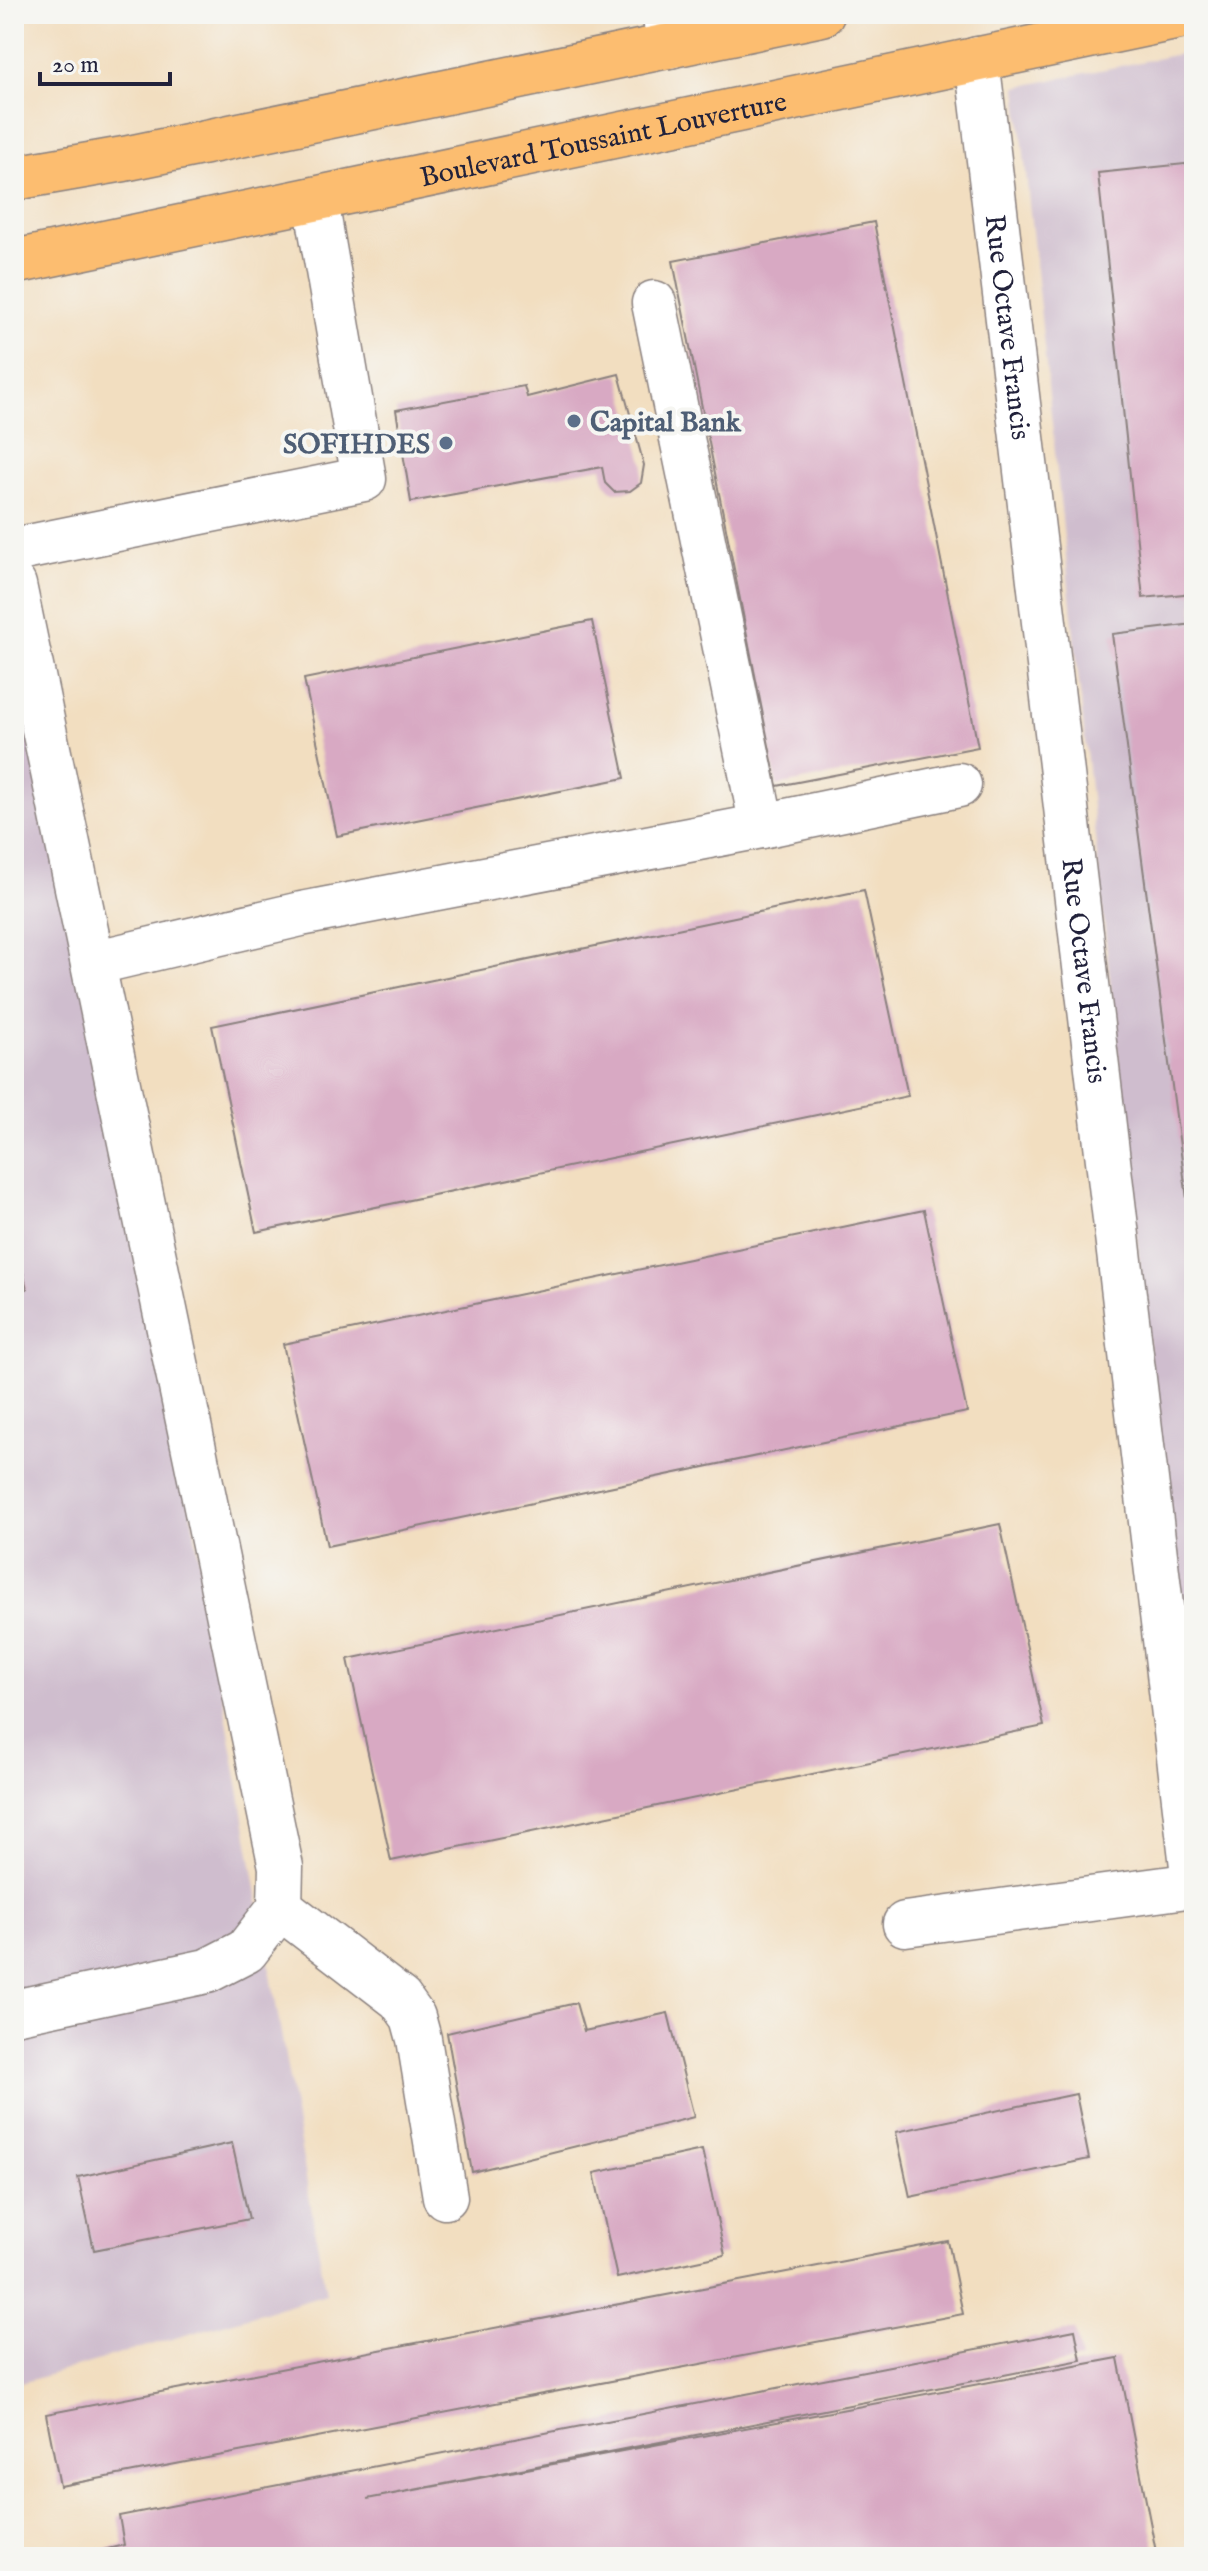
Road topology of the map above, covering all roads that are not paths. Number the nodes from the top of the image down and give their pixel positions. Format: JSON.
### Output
{"nodes":[{"id":1,"x":822,"y":14,"type":"edge"},
{"id":2,"x":1194,"y":14,"type":"edge"},
{"id":3,"x":667,"y":30,"type":"edge"},
{"id":4,"x":977,"y":59,"type":"junction"},
{"id":5,"x":14,"y":178,"type":"edge"},
{"id":6,"x":316,"y":201,"type":"junction"},
{"id":7,"x":14,"y":262,"type":"edge"},
{"id":8,"x":654,"y":303,"type":"dead end"},
{"id":9,"x":14,"y":550,"type":"edge"},
{"id":10,"x":14,"y":585,"type":"edge"},
{"id":11,"x":959,"y":785,"type":"dead end"},
{"id":12,"x":762,"y":826,"type":"junction"},
{"id":13,"x":93,"y":963,"type":"junction"},
{"id":14,"x":1194,"y":1884,"type":"edge"},
{"id":15,"x":280,"y":1907,"type":"junction"},
{"id":16,"x":905,"y":1924,"type":"dead end"},
{"id":17,"x":14,"y":2012,"type":"edge"},
{"id":18,"x":445,"y":2197,"type":"dead end"}],
"edges":[{"from":1,"to":3,"type":"main road"},
{"from":2,"to":4,"type":"main road","name":"Boulevard Toussaint Louverture"},
{"from":3,"to":5,"type":"main road"},
{"from":4,"to":6,"type":"main road","name":"Boulevard Toussaint Louverture"},
{"from":4,"to":14,"type":"street","name":"Rue Octave Francis"},
{"from":6,"to":7,"type":"main road","name":"Boulevard Toussaint Louverture"},
{"from":6,"to":9,"type":"street"},
{"from":8,"to":12,"type":"street"},
{"from":10,"to":13,"type":"street"},
{"from":11,"to":12,"type":"street"},
{"from":12,"to":13,"type":"street"},
{"from":13,"to":15,"type":"street"},
{"from":14,"to":16,"type":"street"},
{"from":15,"to":17,"type":"street"},
{"from":15,"to":18,"type":"street"}]}
